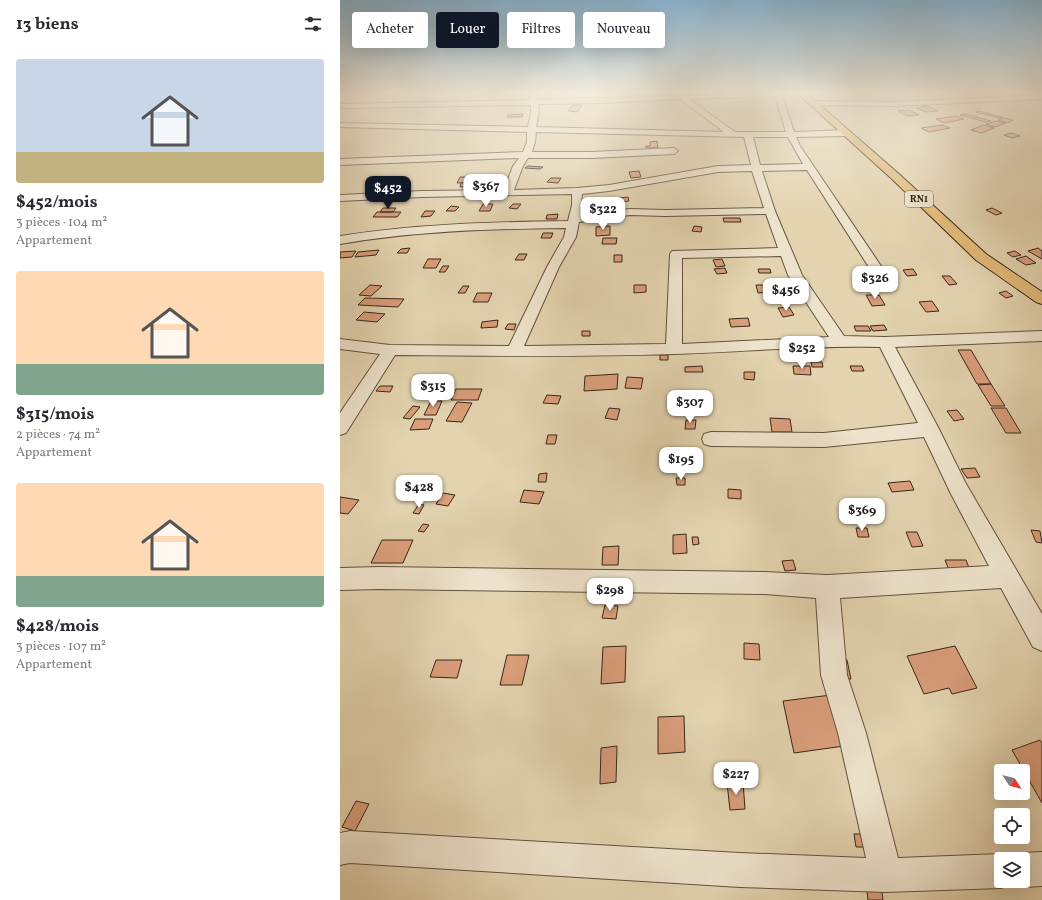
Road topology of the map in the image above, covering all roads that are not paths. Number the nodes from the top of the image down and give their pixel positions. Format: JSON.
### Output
{"nodes":[{"id":1,"x":532,"y":135,"type":"edge"},
{"id":2,"x":670,"y":135,"type":"edge"},
{"id":3,"x":734,"y":135,"type":"edge"},
{"id":4,"x":748,"y":135,"type":"junction"},
{"id":5,"x":791,"y":135,"type":"joint"},
{"id":6,"x":848,"y":135,"type":"edge"},
{"id":7,"x":525,"y":155,"type":"junction"},
{"id":8,"x":340,"y":162,"type":"edge"},
{"id":9,"x":809,"y":167,"type":"junction"},
{"id":10,"x":757,"y":168,"type":"junction"},
{"id":11,"x":577,"y":191,"type":"junction"},
{"id":12,"x":508,"y":193,"type":"junction"},
{"id":13,"x":340,"y":198,"type":"edge"},
{"id":14,"x":770,"y":211,"type":"junction"},
{"id":15,"x":573,"y":222,"type":"junction"},
{"id":16,"x":340,"y":240,"type":"edge"},
{"id":17,"x":786,"y":252,"type":"junction"},
{"id":18,"x":876,"y":269,"type":"dead end"},
{"id":19,"x":1042,"y":299,"type":"edge"},
{"id":20,"x":1042,"y":336,"type":"edge"},
{"id":21,"x":840,"y":341,"type":"junction"},
{"id":22,"x":885,"y":342,"type":"junction"},
{"id":23,"x":340,"y":344,"type":"edge"},
{"id":24,"x":674,"y":349,"type":"junction"},
{"id":25,"x":390,"y":350,"type":"junction"},
{"id":26,"x":514,"y":351,"type":"junction"},
{"id":27,"x":340,"y":428,"type":"edge"},
{"id":28,"x":930,"y":429,"type":"junction"},
{"id":29,"x":711,"y":439,"type":"dead end"},
{"id":30,"x":1007,"y":576,"type":"junction"},
{"id":31,"x":340,"y":579,"type":"edge"},
{"id":32,"x":827,"y":587,"type":"junction"},
{"id":33,"x":1042,"y":638,"type":"edge"},
{"id":34,"x":340,"y":849,"type":"edge"},
{"id":35,"x":1030,"y":870,"type":"edge"},
{"id":36,"x":1042,"y":870,"type":"edge"},
{"id":37,"x":994,"y":871,"type":"edge"},
{"id":38,"x":886,"y":875,"type":"junction"}],
"edges":[{"from":1,"to":7,"type":"street"},
{"from":2,"to":7,"type":"street"},
{"from":3,"to":4,"type":"street"},
{"from":4,"to":5,"type":"street"},
{"from":4,"to":10,"type":"street"},
{"from":5,"to":9,"type":"street"},
{"from":6,"to":19,"type":"highway","number":"RN1"},
{"from":7,"to":8,"type":"street"},
{"from":7,"to":12,"type":"street"},
{"from":9,"to":10,"type":"street"},
{"from":9,"to":18,"type":"street"},
{"from":10,"to":11,"type":"street"},
{"from":10,"to":14,"type":"street"},
{"from":11,"to":12,"type":"street"},
{"from":11,"to":15,"type":"street"},
{"from":12,"to":13,"type":"street"},
{"from":14,"to":15,"type":"street"},
{"from":14,"to":17,"type":"street"},
{"from":15,"to":16,"type":"street"},
{"from":15,"to":26,"type":"street"},
{"from":17,"to":21,"type":"street"},
{"from":17,"to":24,"type":"street"},
{"from":20,"to":22,"type":"street"},
{"from":21,"to":22,"type":"street"},
{"from":21,"to":24,"type":"street"},
{"from":22,"to":28,"type":"street"},
{"from":23,"to":25,"type":"street"},
{"from":24,"to":26,"type":"street"},
{"from":25,"to":26,"type":"street"},
{"from":25,"to":27,"type":"street"},
{"from":28,"to":29,"type":"street"},
{"from":28,"to":30,"type":"street"},
{"from":30,"to":32,"type":"street"},
{"from":30,"to":33,"type":"street"},
{"from":31,"to":32,"type":"street"},
{"from":32,"to":38,"type":"street"},
{"from":34,"to":38,"type":"street"},
{"from":35,"to":36,"type":"street"},
{"from":37,"to":38,"type":"street"}]}
